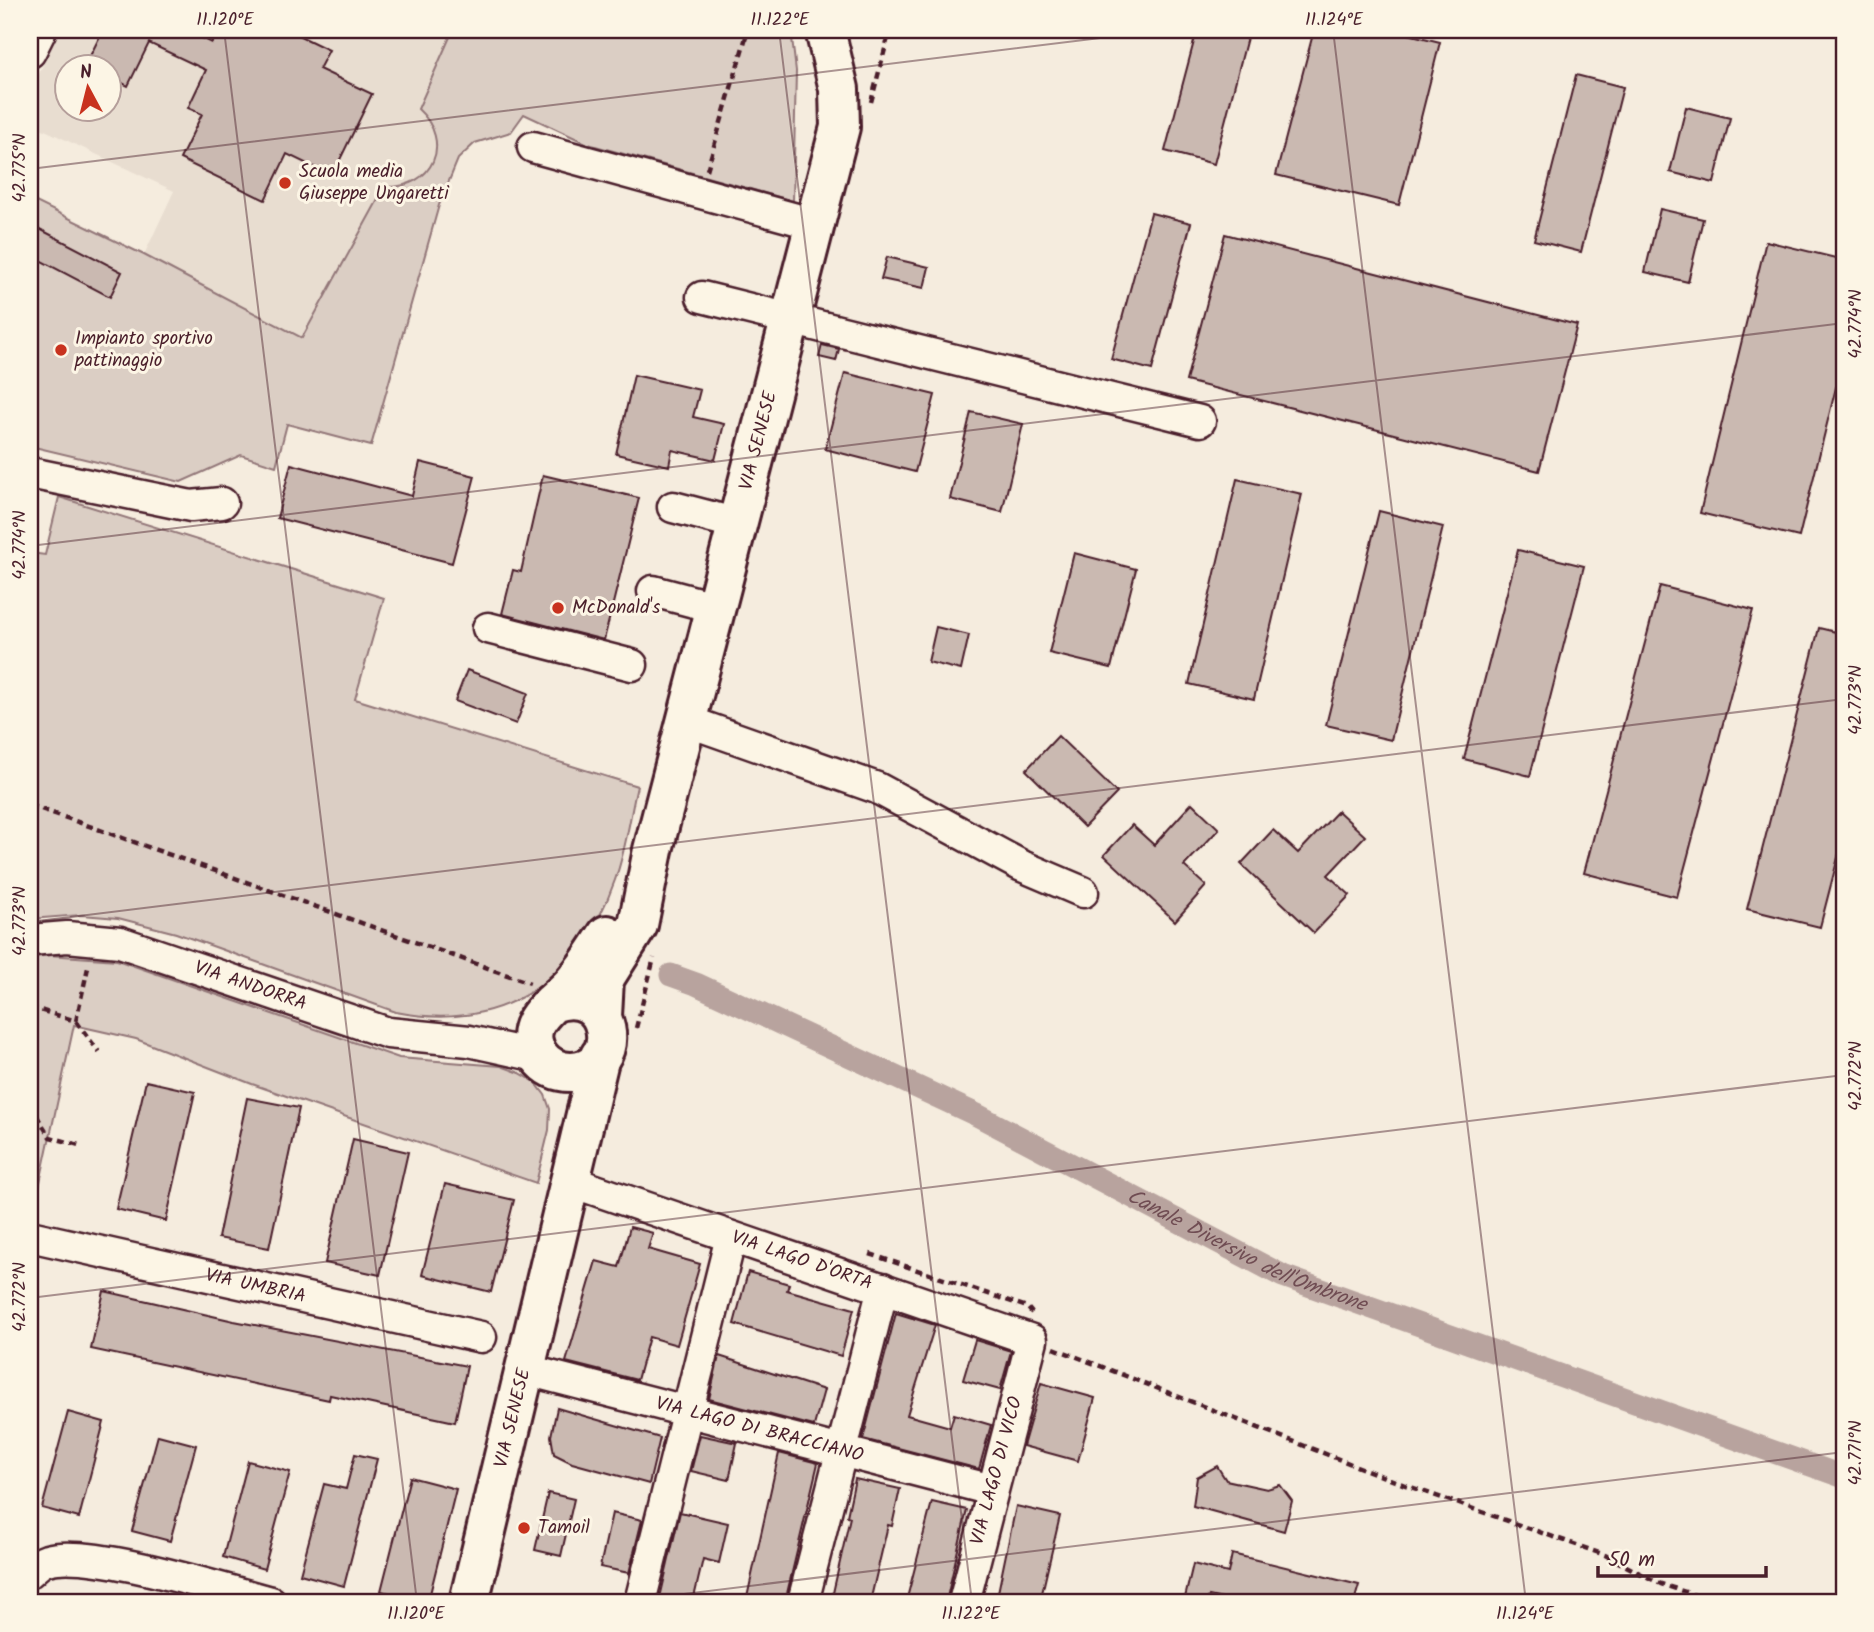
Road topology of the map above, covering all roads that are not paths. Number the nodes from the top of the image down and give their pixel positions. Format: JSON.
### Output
{"nodes":[{"id":1,"x":41,"y":30,"type":"edge"},
{"id":2,"x":825,"y":30,"type":"edge"},
{"id":3,"x":30,"y":52,"type":"edge"},
{"id":4,"x":533,"y":147,"type":"dead end"},
{"id":5,"x":796,"y":219,"type":"dead end"},
{"id":6,"x":702,"y":297,"type":"dead end"},
{"id":7,"x":792,"y":317,"type":"junction"},
{"id":8,"x":1200,"y":421,"type":"dead end"},
{"id":9,"x":30,"y":472,"type":"edge"},
{"id":10,"x":222,"y":503,"type":"dead end"},
{"id":11,"x":673,"y":506,"type":"dead end"},
{"id":12,"x":738,"y":524,"type":"junction"},
{"id":13,"x":653,"y":591,"type":"dead end"},
{"id":14,"x":717,"y":608,"type":"junction"},
{"id":15,"x":488,"y":628,"type":"dead end"},
{"id":16,"x":632,"y":665,"type":"dead end"},
{"id":17,"x":687,"y":722,"type":"junction"},
{"id":18,"x":653,"y":850,"type":"junction"},
{"id":19,"x":1083,"y":892,"type":"dead end"},
{"id":20,"x":30,"y":940,"type":"edge"},
{"id":21,"x":543,"y":999,"type":"junction"},
{"id":22,"x":602,"y":1016,"type":"junction"},
{"id":23,"x":469,"y":1041,"type":"junction"},
{"id":24,"x":600,"y":1056,"type":"junction"},
{"id":25,"x":548,"y":1065,"type":"junction"},
{"id":26,"x":572,"y":1182,"type":"junction"},
{"id":27,"x":556,"y":1234,"type":"junction"},
{"id":28,"x":30,"y":1236,"type":"edge"},
{"id":29,"x":731,"y":1237,"type":"junction"},
{"id":30,"x":883,"y":1288,"type":"junction"},
{"id":31,"x":481,"y":1336,"type":"dead end"},
{"id":32,"x":1032,"y":1340,"type":"joint"},
{"id":33,"x":527,"y":1370,"type":"junction"},
{"id":34,"x":689,"y":1411,"type":"junction"},
{"id":35,"x":840,"y":1451,"type":"junction"},
{"id":36,"x":992,"y":1490,"type":"junction"},
{"id":37,"x":30,"y":1572,"type":"edge"},
{"id":38,"x":271,"y":1602,"type":"edge"},
{"id":39,"x":470,"y":1602,"type":"edge"},
{"id":40,"x":640,"y":1602,"type":"edge"},
{"id":41,"x":803,"y":1602,"type":"edge"},
{"id":42,"x":964,"y":1602,"type":"edge"}],
"edges":[{"from":1,"to":3,"type":"street"},
{"from":2,"to":7,"type":"main road","name":"VIA SENESE"},
{"from":4,"to":5,"type":"street"},
{"from":6,"to":7,"type":"street"},
{"from":7,"to":8,"type":"street"},
{"from":7,"to":12,"type":"main road","name":"VIA SENESE"},
{"from":9,"to":10,"type":"street"},
{"from":11,"to":12,"type":"street"},
{"from":12,"to":14,"type":"main road","name":"VIA SENESE"},
{"from":13,"to":14,"type":"street"},
{"from":14,"to":17,"type":"main road","name":"VIA SENESE"},
{"from":15,"to":16,"type":"street"},
{"from":17,"to":18,"type":"main road","name":"VIA SENESE"},
{"from":17,"to":19,"type":"street"},
{"from":18,"to":21,"type":"main road","name":"VIA SENESE"},
{"from":18,"to":22,"type":"main road","name":"VIA SENESE"},
{"from":20,"to":23,"type":"street","name":"VIA ANDORRA"},
{"from":21,"to":22,"type":"main road"},
{"from":21,"to":23,"type":"street","name":"VIA ANDORRA"},
{"from":21,"to":25,"type":"main road","name":"VIA SENESE"},
{"from":22,"to":24,"type":"main road","name":"VIA SENESE"},
{"from":23,"to":25,"type":"street","name":"VIA ANDORRA"},
{"from":24,"to":25,"type":"main road"},
{"from":24,"to":26,"type":"main road","name":"VIA SENESE"},
{"from":25,"to":27,"type":"main road","name":"VIA SENESE"},
{"from":26,"to":27,"type":"main road","name":"VIA SENESE"},
{"from":26,"to":29,"type":"street","name":"VIA LAGO D'ORTA"},
{"from":27,"to":33,"type":"main road","name":"VIA SENESE"},
{"from":28,"to":31,"type":"street","name":"VIA UMBRIA"},
{"from":29,"to":30,"type":"street","name":"VIA LAGO D'ORTA"},
{"from":29,"to":34,"type":"street"},
{"from":30,"to":32,"type":"street","name":"VIA LAGO D'ORTA"},
{"from":30,"to":35,"type":"street"},
{"from":32,"to":36,"type":"street","name":"VIA LAGO DI VICO"},
{"from":33,"to":34,"type":"street","name":"VIA LAGO DI BRACCIANO"},
{"from":33,"to":39,"type":"main road","name":"VIA SENESE"},
{"from":34,"to":35,"type":"street","name":"VIA LAGO DI BRACCIANO"},
{"from":34,"to":40,"type":"street"},
{"from":35,"to":36,"type":"street","name":"VIA LAGO DI BRACCIANO"},
{"from":35,"to":41,"type":"street"},
{"from":36,"to":42,"type":"street","name":"VIA LAGO DI VICO"},
{"from":37,"to":38,"type":"street"}]}
